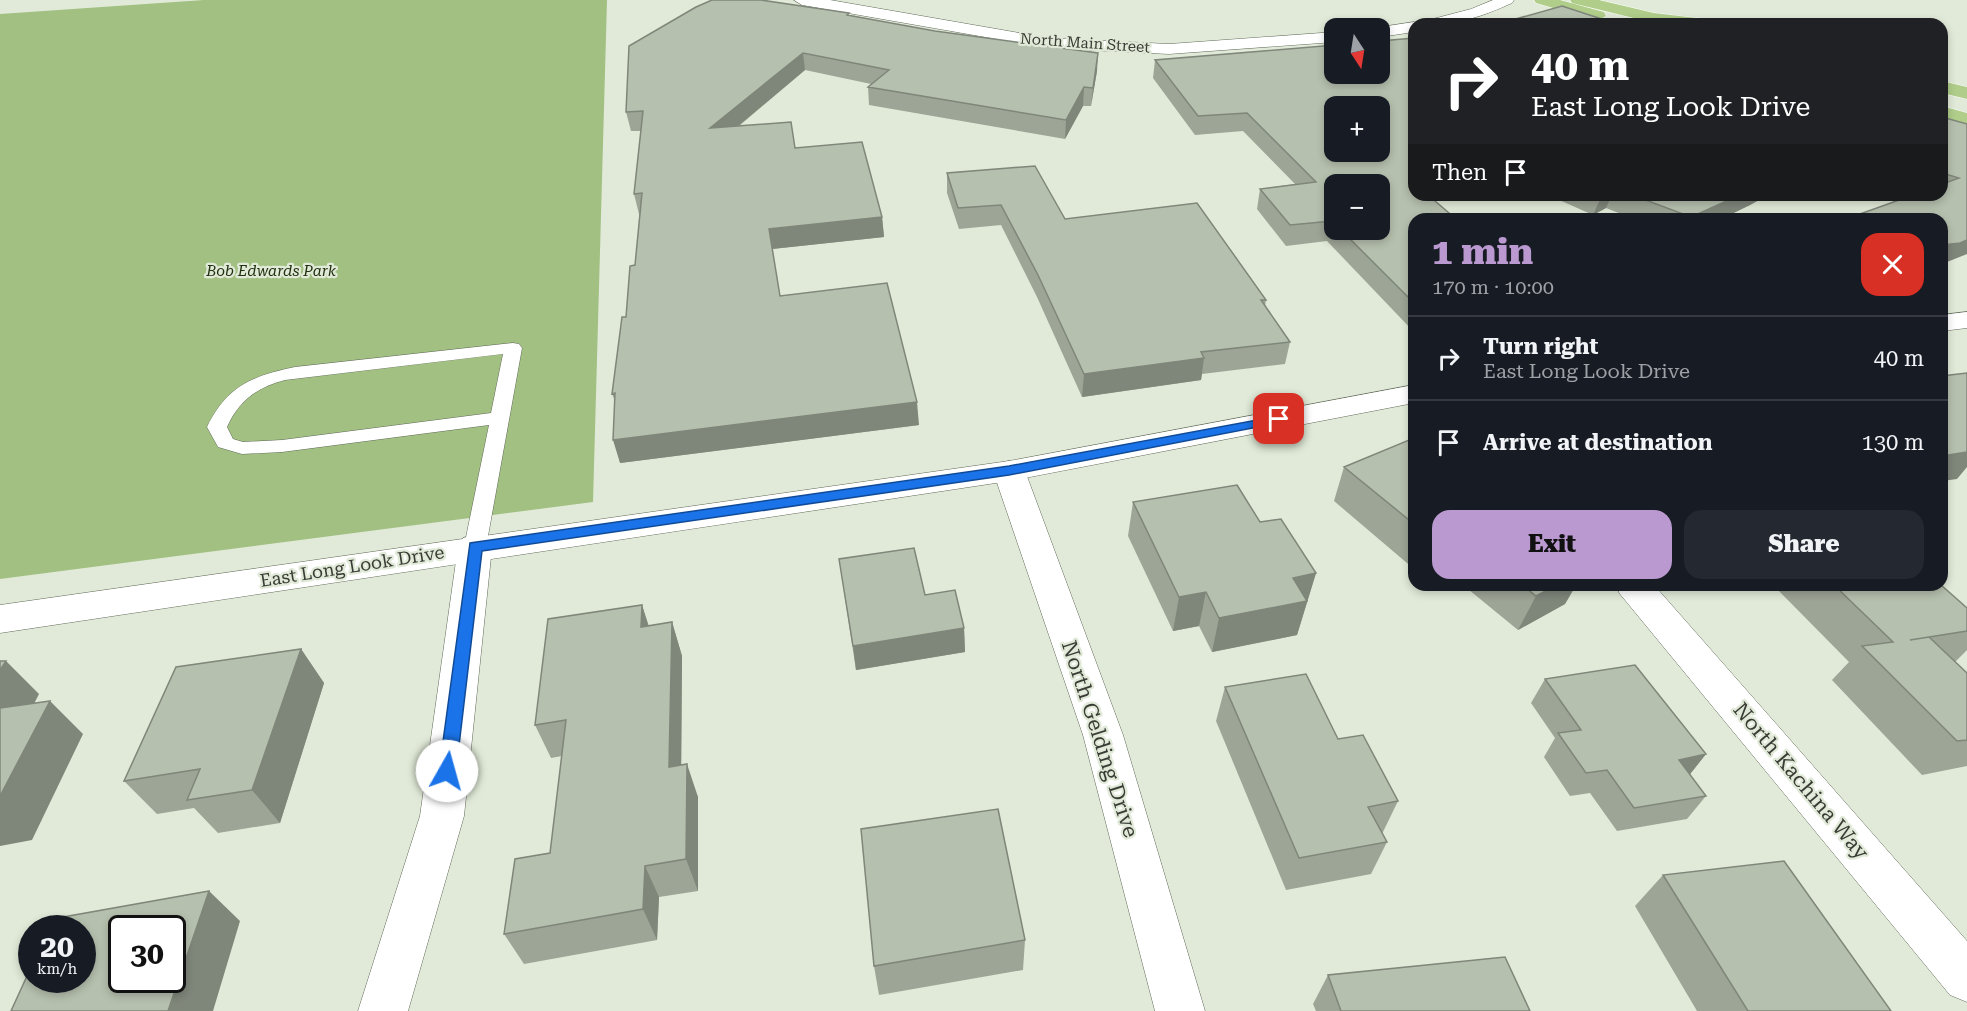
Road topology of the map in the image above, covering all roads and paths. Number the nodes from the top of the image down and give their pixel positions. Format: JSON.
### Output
{"nodes":[{"id":1,"x":802,"y":0,"type":"edge"},
{"id":2,"x":1506,"y":0,"type":"edge"},
{"id":3,"x":1542,"y":0,"type":"edge"},
{"id":4,"x":1578,"y":0,"type":"edge"},
{"id":5,"x":1615,"y":0,"type":"edge"},
{"id":6,"x":1460,"y":18,"type":"edge"},
{"id":7,"x":1606,"y":18,"type":"edge"},
{"id":8,"x":1654,"y":18,"type":"edge"},
{"id":9,"x":1683,"y":18,"type":"edge"},
{"id":10,"x":1408,"y":28,"type":"edge"},
{"id":11,"x":1390,"y":31,"type":"edge"},
{"id":12,"x":1324,"y":38,"type":"edge"},
{"id":13,"x":1948,"y":88,"type":"edge"},
{"id":14,"x":1967,"y":93,"type":"edge"},
{"id":15,"x":1948,"y":114,"type":"edge"},
{"id":16,"x":1967,"y":119,"type":"edge"},
{"id":17,"x":1967,"y":320,"type":"edge"},
{"id":18,"x":1948,"y":322,"type":"edge"},
{"id":19,"x":1408,"y":395,"type":"edge"},
{"id":20,"x":500,"y":418,"type":"junction"},
{"id":21,"x":1009,"y":471,"type":"junction"},
{"id":22,"x":475,"y":547,"type":"junction"},
{"id":23,"x":1639,"y":591,"type":"edge"},
{"id":24,"x":0,"y":619,"type":"edge"},
{"id":25,"x":1967,"y":978,"type":"edge"},
{"id":26,"x":383,"y":1011,"type":"edge"},
{"id":27,"x":1180,"y":1011,"type":"edge"}],
"edges":[{"from":1,"to":12,"type":"street","name":"North Main Street"},
{"from":2,"to":6,"type":"street"},
{"from":3,"to":7,"type":"main road"},
{"from":4,"to":8,"type":"main road"},
{"from":5,"to":9,"type":"main road"},
{"from":10,"to":11,"type":"street"},
{"from":13,"to":14,"type":"main road"},
{"from":15,"to":16,"type":"main road"},
{"from":17,"to":18,"type":"street"},
{"from":19,"to":21,"type":"street","name":"East Long Look Drive"},
{"from":20,"to":20,"type":"lane"},
{"from":20,"to":22,"type":"lane"},
{"from":21,"to":22,"type":"street","name":"East Long Look Drive"},
{"from":21,"to":27,"type":"street","name":"North Gelding Drive"},
{"from":22,"to":24,"type":"street","name":"East Long Look Drive"},
{"from":22,"to":26,"type":"street"},
{"from":23,"to":25,"type":"street","name":"North Kachina Way"}]}
